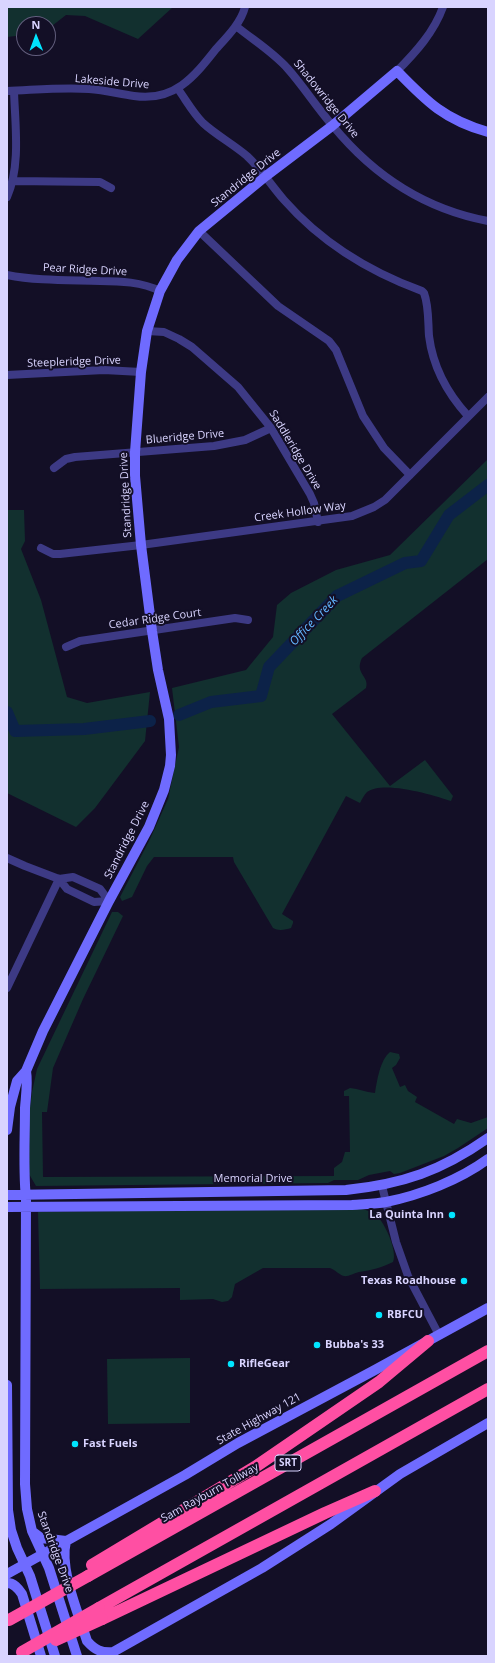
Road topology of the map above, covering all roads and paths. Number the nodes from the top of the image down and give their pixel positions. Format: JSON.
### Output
{"nodes":[{"id":1,"x":245,"y":7,"type":"edge"},
{"id":2,"x":443,"y":7,"type":"edge"},
{"id":3,"x":236,"y":26,"type":"junction"},
{"id":4,"x":398,"y":71,"type":"junction"},
{"id":5,"x":178,"y":89,"type":"junction"},
{"id":6,"x":11,"y":91,"type":"edge"},
{"id":7,"x":332,"y":126,"type":"junction"},
{"id":8,"x":488,"y":132,"type":"edge"},
{"id":9,"x":266,"y":176,"type":"junction"},
{"id":10,"x":13,"y":182,"type":"junction"},
{"id":11,"x":111,"y":188,"type":"dead end"},
{"id":12,"x":7,"y":197,"type":"edge"},
{"id":13,"x":488,"y":221,"type":"edge"},
{"id":14,"x":199,"y":231,"type":"junction"},
{"id":15,"x":7,"y":275,"type":"edge"},
{"id":16,"x":160,"y":290,"type":"junction"},
{"id":17,"x":147,"y":331,"type":"junction"},
{"id":18,"x":142,"y":372,"type":"junction"},
{"id":19,"x":7,"y":375,"type":"edge"},
{"id":20,"x":488,"y":397,"type":"edge"},
{"id":21,"x":468,"y":416,"type":"junction"},
{"id":22,"x":271,"y":428,"type":"junction"},
{"id":23,"x":135,"y":452,"type":"junction"},
{"id":24,"x":54,"y":468,"type":"dead end"},
{"id":25,"x":410,"y":476,"type":"junction"},
{"id":26,"x":318,"y":522,"type":"junction"},
{"id":27,"x":141,"y":545,"type":"junction"},
{"id":28,"x":41,"y":548,"type":"dead end"},
{"id":29,"x":248,"y":620,"type":"dead end"},
{"id":30,"x":152,"y":631,"type":"junction"},
{"id":31,"x":66,"y":647,"type":"dead end"},
{"id":32,"x":7,"y":858,"type":"edge"},
{"id":33,"x":59,"y":879,"type":"junction"},
{"id":34,"x":109,"y":901,"type":"junction"},
{"id":35,"x":7,"y":988,"type":"edge"},
{"id":36,"x":26,"y":1071,"type":"junction"},
{"id":37,"x":7,"y":1130,"type":"edge"},
{"id":38,"x":488,"y":1138,"type":"edge"},
{"id":39,"x":488,"y":1159,"type":"edge"},
{"id":40,"x":382,"y":1186,"type":"junction"},
{"id":41,"x":7,"y":1195,"type":"edge"},
{"id":42,"x":25,"y":1195,"type":"junction"},
{"id":43,"x":386,"y":1202,"type":"junction"},
{"id":44,"x":7,"y":1207,"type":"edge"},
{"id":45,"x":26,"y":1207,"type":"junction"},
{"id":46,"x":488,"y":1308,"type":"edge"},
{"id":47,"x":440,"y":1335,"type":"junction"},
{"id":48,"x":428,"y":1341,"type":"junction"},
{"id":49,"x":488,"y":1351,"type":"edge"},
{"id":50,"x":7,"y":1386,"type":"edge"},
{"id":51,"x":488,"y":1389,"type":"edge"},
{"id":52,"x":488,"y":1423,"type":"edge"},
{"id":53,"x":25,"y":1424,"type":"junction"},
{"id":54,"x":7,"y":1425,"type":"edge"},
{"id":55,"x":375,"y":1491,"type":"junction"},
{"id":56,"x":32,"y":1531,"type":"junction"},
{"id":57,"x":66,"y":1541,"type":"junction"},
{"id":58,"x":42,"y":1554,"type":"junction"},
{"id":59,"x":24,"y":1564,"type":"junction"},
{"id":60,"x":87,"y":1572,"type":"junction"},
{"id":61,"x":7,"y":1574,"type":"edge"},
{"id":62,"x":7,"y":1582,"type":"edge"},
{"id":63,"x":100,"y":1613,"type":"junction"},
{"id":64,"x":8,"y":1621,"type":"edge"},
{"id":65,"x":115,"y":1653,"type":"edge"},
{"id":66,"x":19,"y":1654,"type":"edge"},
{"id":67,"x":41,"y":1656,"type":"edge"},
{"id":68,"x":55,"y":1656,"type":"edge"},
{"id":69,"x":76,"y":1656,"type":"edge"}],
"edges":[{"from":1,"to":3,"type":"street","name":"Lakeside Drive"},
{"from":2,"to":4,"type":"street","name":"Standridge Drive"},
{"from":3,"to":5,"type":"street","name":"Lakeside Drive"},
{"from":3,"to":7,"type":"street","name":"Shadowridge Drive"},
{"from":4,"to":7,"type":"street","name":"Standridge Drive"},
{"from":4,"to":8,"type":"street"},
{"from":5,"to":6,"type":"street","name":"Lakeside Drive"},
{"from":5,"to":9,"type":"street"},
{"from":6,"to":10,"type":"street"},
{"from":7,"to":9,"type":"street","name":"Standridge Drive"},
{"from":7,"to":13,"type":"street","name":"Shadowridge Drive"},
{"from":9,"to":14,"type":"street","name":"Standridge Drive"},
{"from":9,"to":21,"type":"street"},
{"from":10,"to":11,"type":"street"},
{"from":10,"to":12,"type":"street"},
{"from":14,"to":16,"type":"street","name":"Standridge Drive"},
{"from":14,"to":25,"type":"street"},
{"from":15,"to":16,"type":"street","name":"Pear Ridge Drive"},
{"from":16,"to":17,"type":"street","name":"Standridge Drive"},
{"from":17,"to":18,"type":"street","name":"Standridge Drive"},
{"from":17,"to":22,"type":"street","name":"Saddleridge Drive"},
{"from":18,"to":19,"type":"street","name":"Steepleridge Drive"},
{"from":18,"to":23,"type":"street","name":"Standridge Drive"},
{"from":20,"to":21,"type":"street","name":"Creek Hollow Way"},
{"from":21,"to":25,"type":"street","name":"Creek Hollow Way"},
{"from":22,"to":23,"type":"street","name":"Blueridge Drive"},
{"from":22,"to":26,"type":"street","name":"Saddleridge Drive"},
{"from":23,"to":24,"type":"street","name":"Blueridge Drive"},
{"from":23,"to":27,"type":"street","name":"Standridge Drive"},
{"from":25,"to":26,"type":"street","name":"Creek Hollow Way"},
{"from":26,"to":27,"type":"street","name":"Creek Hollow Way"},
{"from":27,"to":28,"type":"street","name":"Creek Hollow Way"},
{"from":27,"to":30,"type":"street","name":"Standridge Drive"},
{"from":29,"to":30,"type":"street","name":"Cedar Ridge Court"},
{"from":30,"to":31,"type":"street","name":"Cedar Ridge Court"},
{"from":30,"to":34,"type":"street","name":"Standridge Drive"},
{"from":32,"to":33,"type":"street"},
{"from":33,"to":34,"type":"street"},
{"from":33,"to":34,"type":"street"},
{"from":33,"to":35,"type":"street"},
{"from":34,"to":36,"type":"street","name":"Standridge Drive"},
{"from":36,"to":37,"type":"street","name":"Standridge Drive"},
{"from":36,"to":42,"type":"street","name":"Standridge Drive"},
{"from":38,"to":40,"type":"street","name":"Memorial Drive"},
{"from":39,"to":43,"type":"street"},
{"from":40,"to":42,"type":"street","name":"Memorial Drive"},
{"from":40,"to":43,"type":"street"},
{"from":41,"to":42,"type":"street","name":"Memorial Drive"},
{"from":42,"to":45,"type":"street","name":"Standridge Drive"},
{"from":43,"to":45,"type":"street"},
{"from":43,"to":47,"type":"street"},
{"from":44,"to":45,"type":"street"},
{"from":45,"to":53,"type":"street","name":"Standridge Drive"},
{"from":46,"to":47,"type":"street","name":"State Highway 121"},
{"from":47,"to":48,"type":"street","name":"State Highway 121"},
{"from":48,"to":57,"type":"street","name":"State Highway 121"},
{"from":48,"to":60,"type":"highway"},
{"from":49,"to":60,"type":"highway","name":"Sam Rayburn Tollway","number":"SRT"},
{"from":50,"to":54,"type":"street"},
{"from":51,"to":63,"type":"highway"},
{"from":52,"to":55,"type":"street"},
{"from":53,"to":54,"type":"street"},
{"from":53,"to":56,"type":"street","name":"Standridge Drive"},
{"from":54,"to":59,"type":"street"},
{"from":55,"to":63,"type":"highway"},
{"from":55,"to":65,"type":"street"},
{"from":56,"to":57,"type":"street"},
{"from":56,"to":58,"type":"street","name":"Standridge Drive"},
{"from":57,"to":58,"type":"street","name":"State Highway 121"},
{"from":57,"to":65,"type":"street"},
{"from":58,"to":59,"type":"street","name":"State Highway 121"},
{"from":58,"to":69,"type":"street","name":"Standridge Drive"},
{"from":59,"to":61,"type":"street","name":"State Highway 121"},
{"from":59,"to":68,"type":"street"},
{"from":60,"to":64,"type":"highway","name":"Sam Rayburn Tollway","number":"SRT","bridge":true},
{"from":62,"to":67,"type":"street"},
{"from":63,"to":66,"type":"highway","bridge":true}]}
